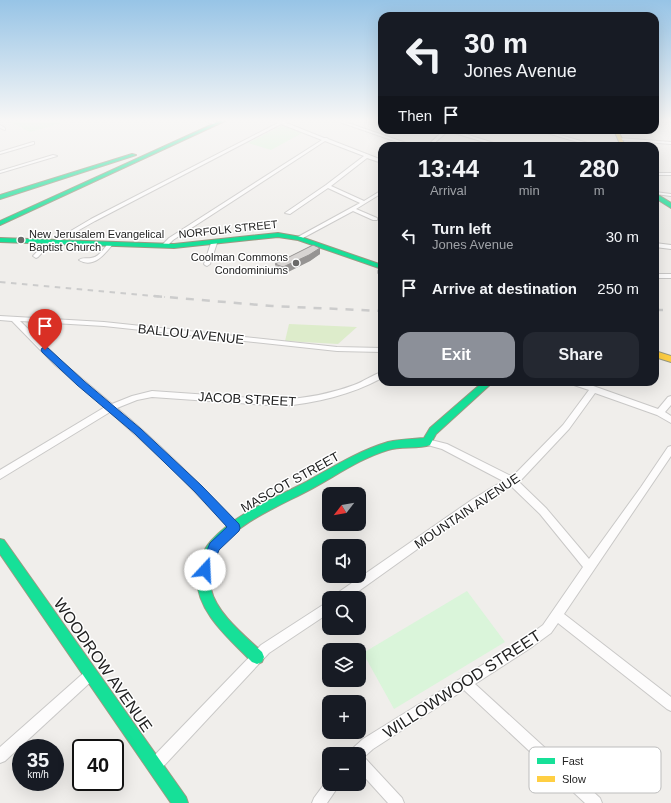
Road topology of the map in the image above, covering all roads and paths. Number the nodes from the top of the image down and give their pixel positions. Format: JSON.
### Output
{"nodes":[{"id":1,"x":50,"y":157,"type":"edge"},
{"id":2,"x":131,"y":157,"type":"edge"},
{"id":3,"x":139,"y":157,"type":"edge"},
{"id":4,"x":213,"y":157,"type":"edge"},
{"id":5,"x":297,"y":157,"type":"edge"},
{"id":6,"x":365,"y":157,"type":"edge"},
{"id":7,"x":0,"y":172,"type":"edge"},
{"id":8,"x":659,"y":174,"type":"edge"},
{"id":9,"x":671,"y":174,"type":"edge"},
{"id":10,"x":328,"y":186,"type":"junction"},
{"id":11,"x":378,"y":194,"type":"edge"},
{"id":12,"x":659,"y":194,"type":"edge"},
{"id":13,"x":671,"y":195,"type":"edge"},
{"id":14,"x":0,"y":197,"type":"edge"},
{"id":15,"x":659,"y":197,"type":"edge"},
{"id":16,"x":364,"y":203,"type":"junction"},
{"id":17,"x":671,"y":206,"type":"edge"},
{"id":18,"x":352,"y":209,"type":"junction"},
{"id":19,"x":288,"y":213,"type":"dead end"},
{"id":20,"x":375,"y":218,"type":"dead end"},
{"id":21,"x":0,"y":223,"type":"edge"},
{"id":22,"x":299,"y":238,"type":"junction"},
{"id":23,"x":0,"y":241,"type":"edge"},
{"id":24,"x":51,"y":242,"type":"junction"},
{"id":25,"x":214,"y":243,"type":"junction"},
{"id":26,"x":110,"y":244,"type":"junction"},
{"id":27,"x":659,"y":245,"type":"edge"},
{"id":28,"x":164,"y":246,"type":"junction"},
{"id":29,"x":671,"y":248,"type":"edge"},
{"id":30,"x":36,"y":256,"type":"dead end"},
{"id":31,"x":82,"y":260,"type":"dead end"},
{"id":32,"x":208,"y":264,"type":"dead end"},
{"id":33,"x":378,"y":269,"type":"edge"},
{"id":34,"x":659,"y":276,"type":"edge"},
{"id":35,"x":671,"y":276,"type":"edge"},
{"id":36,"x":0,"y":318,"type":"edge"},
{"id":37,"x":14,"y":319,"type":"junction"},
{"id":38,"x":378,"y":350,"type":"edge"},
{"id":39,"x":659,"y":356,"type":"edge"},
{"id":40,"x":671,"y":360,"type":"edge"},
{"id":41,"x":378,"y":377,"type":"edge"},
{"id":42,"x":484,"y":386,"type":"edge"},
{"id":43,"x":585,"y":386,"type":"edge"},
{"id":44,"x":594,"y":389,"type":"junction"},
{"id":45,"x":671,"y":399,"type":"edge"},
{"id":46,"x":110,"y":408,"type":"junction"},
{"id":47,"x":660,"y":413,"type":"junction"},
{"id":48,"x":671,"y":420,"type":"edge"},
{"id":49,"x":427,"y":442,"type":"junction"},
{"id":50,"x":671,"y":449,"type":"edge"},
{"id":51,"x":0,"y":475,"type":"edge"},
{"id":52,"x":512,"y":481,"type":"junction"},
{"id":53,"x":235,"y":528,"type":"junction"},
{"id":54,"x":0,"y":544,"type":"edge"},
{"id":55,"x":589,"y":567,"type":"junction"},
{"id":56,"x":350,"y":591,"type":"edge"},
{"id":57,"x":322,"y":611,"type":"edge"},
{"id":58,"x":556,"y":615,"type":"junction"},
{"id":59,"x":257,"y":657,"type":"junction"},
{"id":60,"x":91,"y":674,"type":"junction"},
{"id":61,"x":465,"y":683,"type":"junction"},
{"id":62,"x":671,"y":705,"type":"edge"},
{"id":63,"x":534,"y":747,"type":"edge"},
{"id":64,"x":366,"y":748,"type":"edge"},
{"id":65,"x":0,"y":756,"type":"edge"},
{"id":66,"x":156,"y":765,"type":"junction"},
{"id":67,"x":366,"y":769,"type":"edge"},
{"id":68,"x":328,"y":791,"type":"edge"},
{"id":69,"x":584,"y":793,"type":"edge"},
{"id":70,"x":177,"y":801,"type":"edge"},
{"id":71,"x":319,"y":803,"type":"edge"},
{"id":72,"x":397,"y":803,"type":"edge"},
{"id":73,"x":595,"y":803,"type":"edge"}],
"edges":[{"from":1,"to":7,"type":"street"},
{"from":2,"to":14,"type":"main road"},
{"from":3,"to":21,"type":"main road"},
{"from":4,"to":24,"type":"street"},
{"from":5,"to":28,"type":"street"},
{"from":6,"to":10,"type":"street"},
{"from":8,"to":9,"type":"street"},
{"from":10,"to":16,"type":"street"},
{"from":10,"to":19,"type":"street"},
{"from":11,"to":16,"type":"street"},
{"from":12,"to":13,"type":"street"},
{"from":15,"to":17,"type":"main road"},
{"from":16,"to":18,"type":"street"},
{"from":18,"to":20,"type":"street"},
{"from":18,"to":22,"type":"street"},
{"from":22,"to":25,"type":"main road","name":"NORFOLK STREET"},
{"from":22,"to":33,"type":"main road","name":"NORFOLK STREET"},
{"from":23,"to":24,"type":"main road","name":"NORFOLK STREET"},
{"from":24,"to":26,"type":"main road","name":"NORFOLK STREET"},
{"from":24,"to":30,"type":"street"},
{"from":25,"to":28,"type":"main road","name":"NORFOLK STREET"},
{"from":25,"to":32,"type":"street"},
{"from":26,"to":28,"type":"main road","name":"NORFOLK STREET"},
{"from":26,"to":31,"type":"street"},
{"from":27,"to":29,"type":"street"},
{"from":34,"to":35,"type":"street"},
{"from":36,"to":37,"type":"street","name":"BALLOU AVENUE"},
{"from":37,"to":38,"type":"street","name":"BALLOU AVENUE"},
{"from":37,"to":46,"type":"street"},
{"from":39,"to":40,"type":"main road"},
{"from":41,"to":46,"type":"street","name":"JACOB STREET"},
{"from":42,"to":49,"type":"main road"},
{"from":43,"to":44,"type":"street"},
{"from":44,"to":47,"type":"street"},
{"from":44,"to":52,"type":"street","name":"MOUNTAIN AVENUE"},
{"from":45,"to":47,"type":"street"},
{"from":46,"to":51,"type":"street","name":"JACOB STREET"},
{"from":46,"to":53,"type":"street"},
{"from":47,"to":48,"type":"street"},
{"from":49,"to":52,"type":"street"},
{"from":49,"to":53,"type":"main road","name":"MASCOT STREET"},
{"from":50,"to":55,"type":"street","name":"WILLOWWOOD STREET"},
{"from":52,"to":55,"type":"street"},
{"from":52,"to":56,"type":"street","name":"MOUNTAIN AVENUE"},
{"from":53,"to":59,"type":"main road","name":"MASCOT STREET"},
{"from":54,"to":60,"type":"main road","name":"WOODROW AVENUE"},
{"from":55,"to":58,"type":"street","name":"WILLOWWOOD STREET"},
{"from":57,"to":59,"type":"street"},
{"from":58,"to":61,"type":"street","name":"WILLOWWOOD STREET"},
{"from":58,"to":62,"type":"street"},
{"from":59,"to":66,"type":"street"},
{"from":60,"to":65,"type":"street"},
{"from":60,"to":66,"type":"main road","name":"WOODROW AVENUE"},
{"from":61,"to":63,"type":"street"},
{"from":61,"to":64,"type":"street","name":"WILLOWWOOD STREET"},
{"from":66,"to":70,"type":"main road","name":"WOODROW AVENUE"},
{"from":67,"to":72,"type":"street"},
{"from":68,"to":71,"type":"street"},
{"from":69,"to":73,"type":"street"}]}
